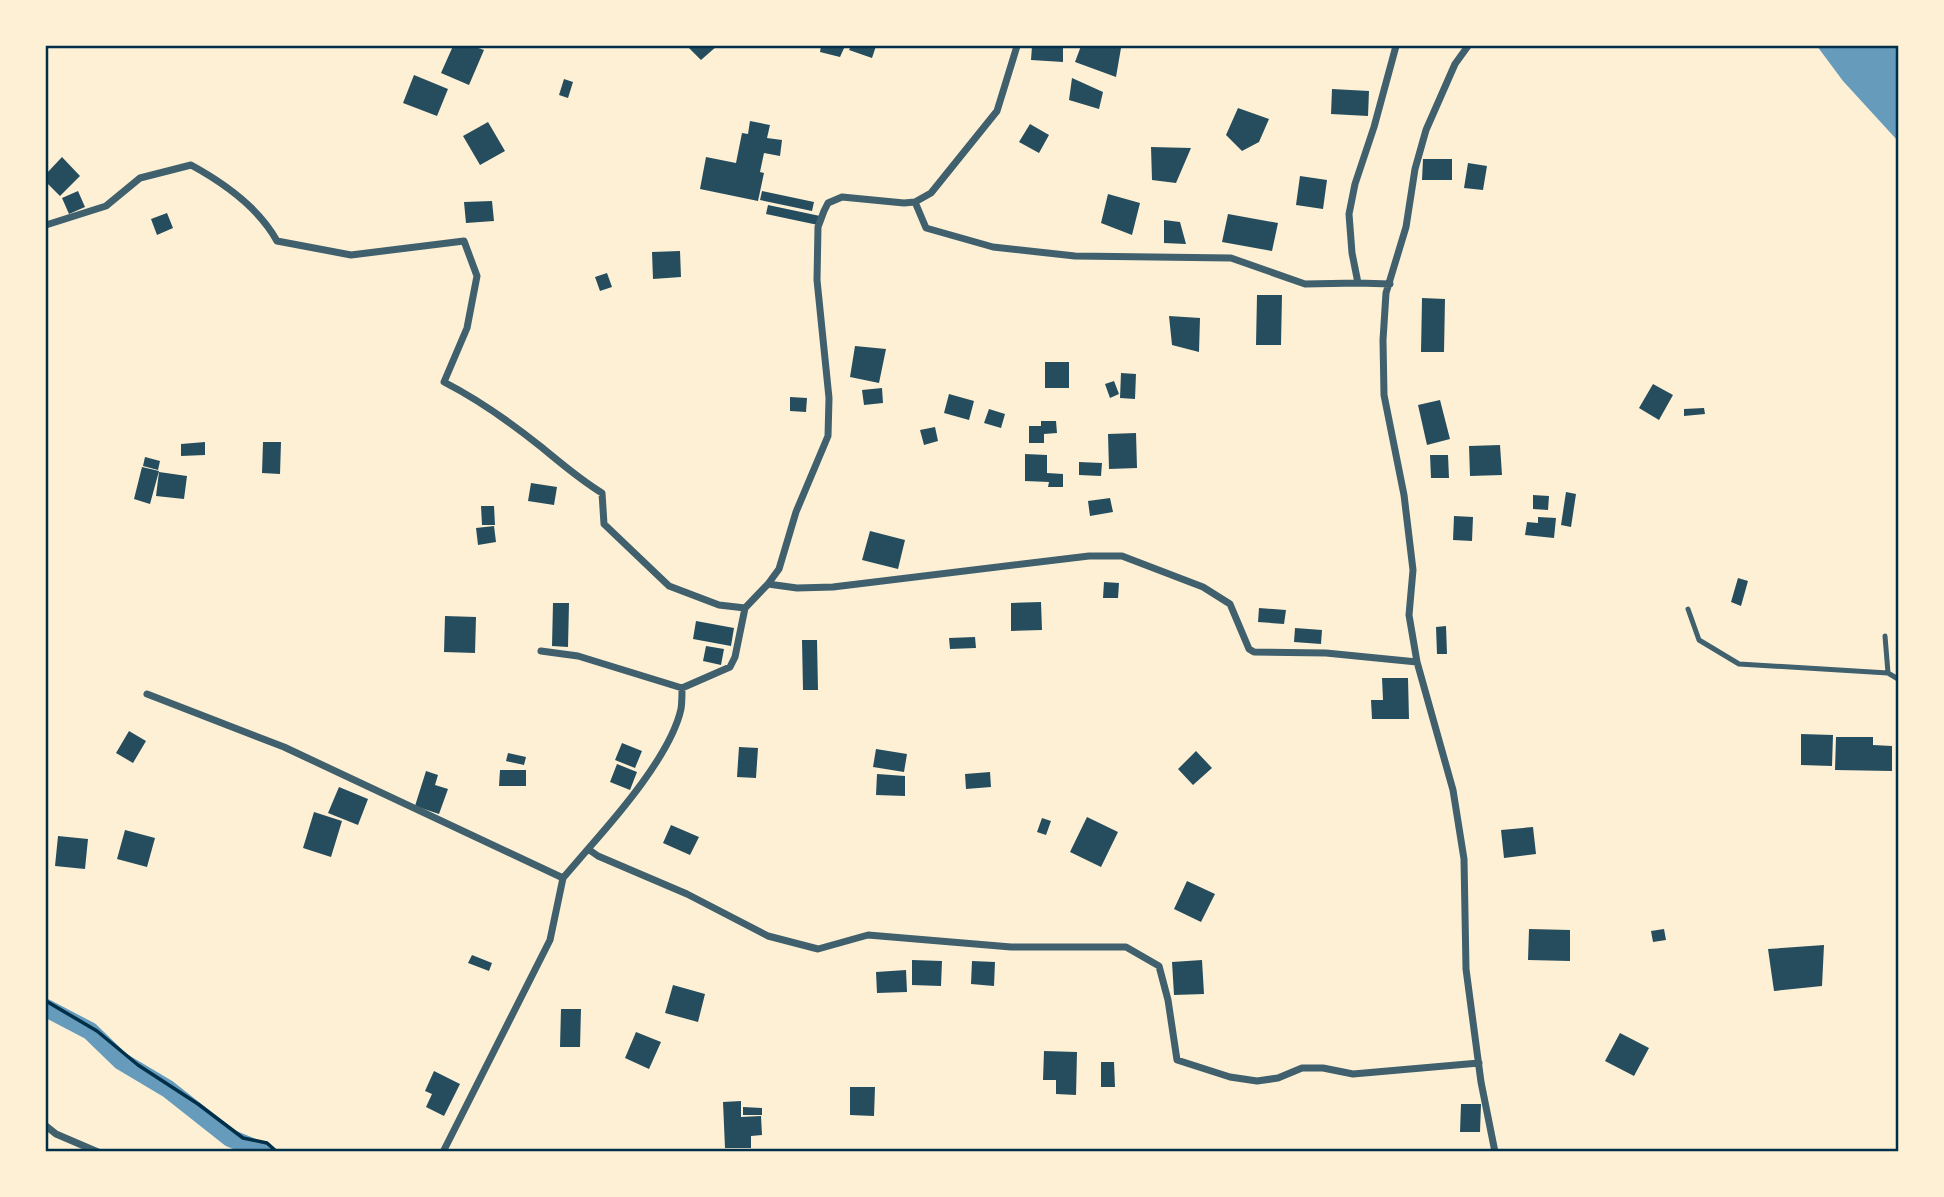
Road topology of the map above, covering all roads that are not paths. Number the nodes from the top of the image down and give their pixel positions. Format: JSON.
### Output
{"nodes":[{"id":1,"x":1017,"y":46,"type":"edge"},
{"id":2,"x":1396,"y":46,"type":"edge"},
{"id":3,"x":1468,"y":46,"type":"edge"},
{"id":4,"x":915,"y":202,"type":"junction"},
{"id":5,"x":46,"y":225,"type":"edge"},
{"id":6,"x":1358,"y":284,"type":"junction"},
{"id":7,"x":1390,"y":284,"type":"junction"},
{"id":8,"x":768,"y":584,"type":"junction"},
{"id":9,"x":745,"y":608,"type":"junction"},
{"id":10,"x":1688,"y":609,"type":"dead end"},
{"id":11,"x":1885,"y":636,"type":"dead end"},
{"id":12,"x":541,"y":651,"type":"dead end"},
{"id":13,"x":1417,"y":662,"type":"junction"},
{"id":14,"x":1888,"y":673,"type":"junction"},
{"id":15,"x":1899,"y":679,"type":"edge"},
{"id":16,"x":682,"y":688,"type":"junction"},
{"id":17,"x":147,"y":694,"type":"dead end"},
{"id":18,"x":588,"y":849,"type":"junction"},
{"id":19,"x":563,"y":878,"type":"junction"},
{"id":20,"x":1479,"y":1063,"type":"junction"},
{"id":21,"x":46,"y":1126,"type":"edge"},
{"id":22,"x":98,"y":1152,"type":"edge"},
{"id":23,"x":443,"y":1152,"type":"edge"},
{"id":24,"x":1494,"y":1152,"type":"edge"}],
"edges":[{"from":1,"to":4,"type":"street"},
{"from":2,"to":6,"type":"street"},
{"from":3,"to":7,"type":"street"},
{"from":4,"to":6,"type":"street"},
{"from":4,"to":8,"type":"street"},
{"from":5,"to":9,"type":"street"},
{"from":6,"to":7,"type":"street"},
{"from":7,"to":13,"type":"street"},
{"from":8,"to":9,"type":"street"},
{"from":8,"to":13,"type":"street"},
{"from":9,"to":16,"type":"street"},
{"from":10,"to":14,"type":"lane"},
{"from":11,"to":14,"type":"lane"},
{"from":12,"to":16,"type":"street"},
{"from":13,"to":20,"type":"street"},
{"from":14,"to":15,"type":"lane"},
{"from":16,"to":18,"type":"street"},
{"from":17,"to":19,"type":"street"},
{"from":18,"to":19,"type":"street"},
{"from":18,"to":20,"type":"street"},
{"from":19,"to":23,"type":"street"},
{"from":20,"to":24,"type":"street"},
{"from":21,"to":22,"type":"street"}]}
